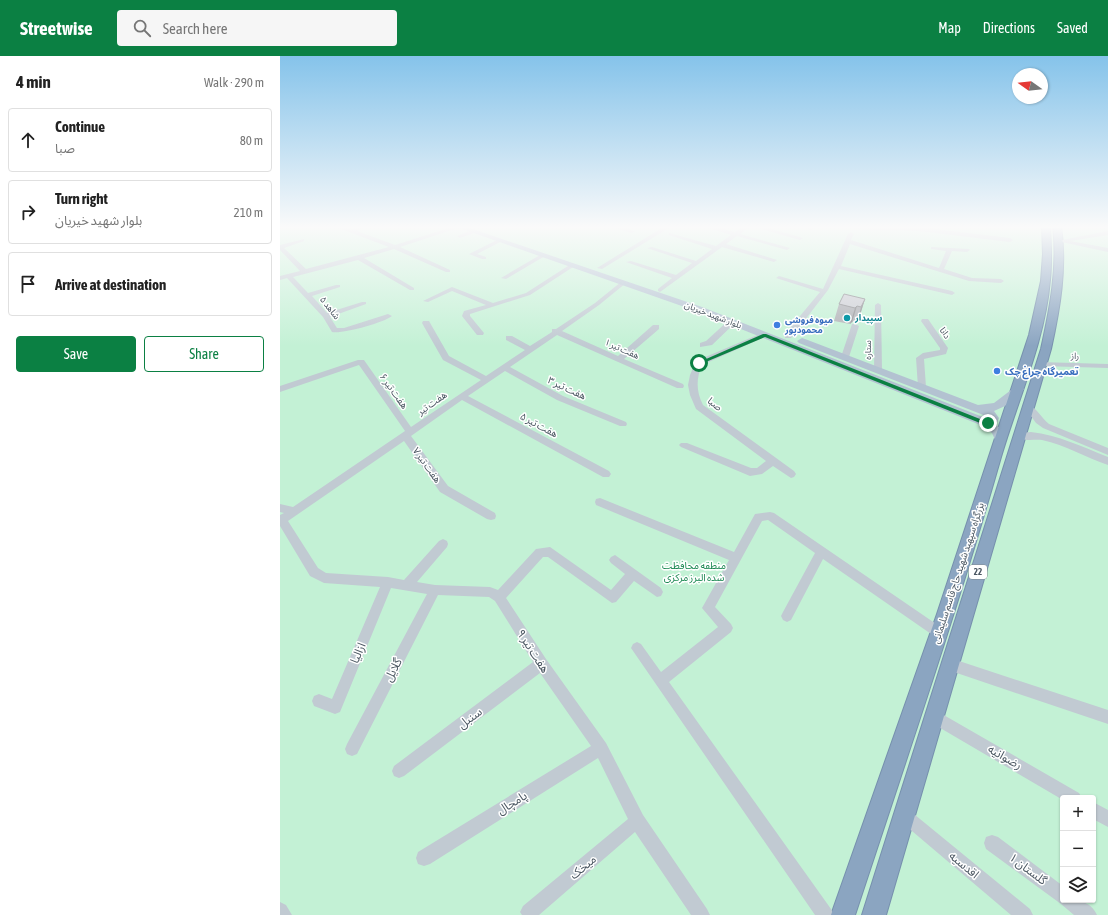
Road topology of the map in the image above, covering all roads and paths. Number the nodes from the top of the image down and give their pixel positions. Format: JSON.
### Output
{"nodes":[{"id":1,"x":299,"y":266,"type":"edge"},
{"id":2,"x":327,"y":266,"type":"edge"},
{"id":3,"x":372,"y":266,"type":"edge"},
{"id":4,"x":435,"y":266,"type":"edge"},
{"id":5,"x":525,"y":266,"type":"edge"},
{"id":6,"x":571,"y":266,"type":"joint"},
{"id":7,"x":594,"y":266,"type":"edge"},
{"id":8,"x":603,"y":266,"type":"edge"},
{"id":9,"x":641,"y":266,"type":"edge"},
{"id":10,"x":693,"y":266,"type":"edge"},
{"id":11,"x":928,"y":266,"type":"edge"},
{"id":12,"x":943,"y":266,"type":"edge"},
{"id":13,"x":1047,"y":266,"type":"edge"},
{"id":14,"x":1058,"y":266,"type":"edge"},
{"id":15,"x":838,"y":267,"type":"joint"},
{"id":16,"x":600,"y":268,"type":"junction"},
{"id":17,"x":941,"y":270,"type":"junction"},
{"id":18,"x":305,"y":272,"type":"junction"},
{"id":19,"x":448,"y":272,"type":"dead end"},
{"id":20,"x":290,"y":276,"type":"junction"},
{"id":21,"x":280,"y":278,"type":"edge"},
{"id":22,"x":504,"y":278,"type":"dead end"},
{"id":23,"x":677,"y":278,"type":"junction"},
{"id":24,"x":779,"y":278,"type":"dead end"},
{"id":25,"x":1001,"y":281,"type":"dead end"},
{"id":26,"x":629,"y":282,"type":"junction"},
{"id":27,"x":338,"y":286,"type":"dead end"},
{"id":28,"x":412,"y":289,"type":"dead end"},
{"id":29,"x":660,"y":290,"type":"junction"},
{"id":30,"x":824,"y":291,"type":"junction"},
{"id":31,"x":952,"y":293,"type":"dead end"},
{"id":32,"x":309,"y":295,"type":"junction"},
{"id":33,"x":426,"y":301,"type":"dead end"},
{"id":34,"x":364,"y":303,"type":"dead end"},
{"id":35,"x":493,"y":305,"type":"junction"},
{"id":36,"x":878,"y":305,"type":"dead end"},
{"id":37,"x":326,"y":316,"type":"junction"},
{"id":38,"x":388,"y":316,"type":"dead end"},
{"id":39,"x":925,"y":321,"type":"dead end"},
{"id":40,"x":732,"y":322,"type":"junction"},
{"id":41,"x":426,"y":323,"type":"dead end"},
{"id":42,"x":855,"y":326,"type":"dead end"},
{"id":43,"x":656,"y":327,"type":"dead end"},
{"id":44,"x":555,"y":331,"type":"junction"},
{"id":45,"x":480,"y":333,"type":"dead end"},
{"id":46,"x":765,"y":335,"type":"junction"},
{"id":47,"x":788,"y":336,"type":"junction"},
{"id":48,"x":509,"y":338,"type":"dead end"},
{"id":49,"x":703,"y":345,"type":"dead end"},
{"id":50,"x":530,"y":348,"type":"junction"},
{"id":51,"x":845,"y":358,"type":"junction"},
{"id":52,"x":619,"y":359,"type":"junction"},
{"id":53,"x":1042,"y":364,"type":"junction"},
{"id":54,"x":1108,"y":366,"type":"edge"},
{"id":55,"x":503,"y":367,"type":"junction"},
{"id":56,"x":878,"y":370,"type":"junction"},
{"id":57,"x":486,"y":379,"type":"junction"},
{"id":58,"x":680,"y":386,"type":"dead end"},
{"id":59,"x":922,"y":387,"type":"junction"},
{"id":60,"x":1019,"y":388,"type":"junction"},
{"id":61,"x":280,"y":389,"type":"edge"},
{"id":62,"x":461,"y":396,"type":"junction"},
{"id":63,"x":975,"y":408,"type":"junction"},
{"id":64,"x":1029,"y":408,"type":"junction"},
{"id":65,"x":989,"y":418,"type":"junction"},
{"id":66,"x":623,"y":424,"type":"dead end"},
{"id":67,"x":408,"y":434,"type":"junction"},
{"id":68,"x":1020,"y":436,"type":"junction"},
{"id":69,"x":1000,"y":439,"type":"junction"},
{"id":70,"x":1078,"y":444,"type":"junction"},
{"id":71,"x":684,"y":445,"type":"dead end"},
{"id":72,"x":1108,"y":452,"type":"edge"},
{"id":73,"x":773,"y":461,"type":"junction"},
{"id":74,"x":1108,"y":461,"type":"edge"},
{"id":75,"x":606,"y":474,"type":"dead end"},
{"id":76,"x":791,"y":474,"type":"dead end"},
{"id":77,"x":600,"y":502,"type":"dead end"},
{"id":78,"x":281,"y":516,"type":"edge"},
{"id":79,"x":491,"y":516,"type":"dead end"},
{"id":80,"x":443,"y":544,"type":"dead end"},
{"id":81,"x":822,"y":551,"type":"junction"},
{"id":82,"x":736,"y":558,"type":"junction"},
{"id":83,"x":615,"y":560,"type":"dead end"},
{"id":84,"x":633,"y":574,"type":"junction"},
{"id":85,"x":388,"y":582,"type":"junction"},
{"id":86,"x":407,"y":585,"type":"junction"},
{"id":87,"x":435,"y":590,"type":"junction"},
{"id":88,"x":656,"y":592,"type":"dead end"},
{"id":89,"x":498,"y":597,"type":"junction"},
{"id":90,"x":787,"y":616,"type":"dead end"},
{"id":91,"x":938,"y":632,"type":"junction"},
{"id":92,"x":637,"y":648,"type":"dead end"},
{"id":93,"x":541,"y":664,"type":"junction"},
{"id":94,"x":950,"y":664,"type":"junction"},
{"id":95,"x":660,"y":681,"type":"junction"},
{"id":96,"x":319,"y":701,"type":"dead end"},
{"id":97,"x":935,"y":717,"type":"junction"},
{"id":98,"x":1108,"y":717,"type":"edge"},
{"id":99,"x":600,"y":748,"type":"junction"},
{"id":100,"x":352,"y":750,"type":"dead end"},
{"id":101,"x":399,"y":771,"type":"dead end"},
{"id":102,"x":1069,"y":795,"type":"edge"},
{"id":103,"x":1096,"y":812,"type":"edge"},
{"id":104,"x":904,"y":816,"type":"junction"},
{"id":105,"x":1108,"y":819,"type":"edge"},
{"id":106,"x":637,"y":821,"type":"junction"},
{"id":107,"x":992,"y":843,"type":"dead end"},
{"id":108,"x":424,"y":858,"type":"dead end"},
{"id":109,"x":1060,"y":894,"type":"edge"},
{"id":110,"x":1072,"y":903,"type":"edge"},
{"id":111,"x":280,"y":911,"type":"edge"},
{"id":112,"x":528,"y":912,"type":"dead end"},
{"id":113,"x":282,"y":915,"type":"edge"},
{"id":114,"x":701,"y":915,"type":"edge"},
{"id":115,"x":825,"y":915,"type":"edge"},
{"id":116,"x":843,"y":915,"type":"edge"},
{"id":117,"x":874,"y":915,"type":"edge"},
{"id":118,"x":1024,"y":915,"type":"edge"},
{"id":119,"x":1088,"y":915,"type":"edge"}],
"edges":[{"from":1,"to":18,"type":"street"},
{"from":2,"to":18,"type":"street"},
{"from":3,"to":28,"type":"street"},
{"from":4,"to":19,"type":"street"},
{"from":5,"to":22,"type":"street"},
{"from":6,"to":26,"type":"main road","name":"بلوار شهید خیریان"},
{"from":6,"to":35,"type":"street"},
{"from":7,"to":16,"type":"main road","name":"بلوار شهید خیریان"},
{"from":8,"to":16,"type":"street"},
{"from":9,"to":23,"type":"street"},
{"from":10,"to":23,"type":"street"},
{"from":11,"to":17,"type":"street"},
{"from":12,"to":17,"type":"street"},
{"from":13,"to":60,"type":"highway","name":"بزرگراه سپهبد شهید حاج قاسم سلیمانی","number":"22"},
{"from":14,"to":53,"type":"highway","name":"بزرگراه سپهبد شهید حاج قاسم سلیمانی","number":"22"},
{"from":15,"to":30,"type":"street"},
{"from":15,"to":31,"type":"street"},
{"from":16,"to":26,"type":"main road","name":"بلوار شهید خیریان"},
{"from":17,"to":25,"type":"street"},
{"from":18,"to":20,"type":"street"},
{"from":20,"to":21,"type":"street"},
{"from":20,"to":32,"type":"street","name":"شاهد ۵"},
{"from":23,"to":29,"type":"street"},
{"from":24,"to":30,"type":"street"},
{"from":26,"to":29,"type":"main road","name":"بلوار شهید خیریان"},
{"from":26,"to":40,"type":"main road","name":"بلوار شهید خیریان"},
{"from":26,"to":44,"type":"street","name":"هفت تیر"},
{"from":27,"to":32,"type":"street"},
{"from":29,"to":47,"type":"main road","name":"بلوار شهید خیریان"},
{"from":30,"to":47,"type":"street"},
{"from":32,"to":37,"type":"street","name":"شاهد ۵"},
{"from":33,"to":35,"type":"street"},
{"from":34,"to":37,"type":"street"},
{"from":35,"to":45,"type":"street"},
{"from":36,"to":56,"type":"street","name":"ستاره"},
{"from":37,"to":38,"type":"street","name":"شاهد ۵"},
{"from":39,"to":59,"type":"street","name":"دانا"},
{"from":40,"to":46,"type":"main road","name":"بلوار شهید خیریان"},
{"from":40,"to":49,"type":"street"},
{"from":41,"to":57,"type":"street"},
{"from":42,"to":51,"type":"street"},
{"from":43,"to":52,"type":"street"},
{"from":44,"to":50,"type":"street","name":"هفت تیر"},
{"from":44,"to":52,"type":"street","name":"هفت تیر ۱"},
{"from":46,"to":65,"type":"main road","name":"بلوار شهید خیریان"},
{"from":46,"to":73,"type":"street","name":"صبا"},
{"from":47,"to":51,"type":"main road","name":"بلوار شهید خیریان"},
{"from":48,"to":50,"type":"street"},
{"from":50,"to":55,"type":"street","name":"هفت تیر"},
{"from":51,"to":56,"type":"main road","name":"بلوار شهید خیریان"},
{"from":52,"to":58,"type":"street","name":"هفت تیر ۱"},
{"from":53,"to":54,"type":"street","name":"راز"},
{"from":53,"to":64,"type":"highway","name":"بزرگراه سپهبد شهید حاج قاسم سلیمانی","number":"22"},
{"from":55,"to":57,"type":"street","name":"هفت تیر"},
{"from":55,"to":66,"type":"street","name":"هفت تیر ۳"},
{"from":56,"to":59,"type":"main road","name":"بلوار شهید خیریان"},
{"from":57,"to":62,"type":"street","name":"هفت تیر"},
{"from":59,"to":63,"type":"main road","name":"بلوار شهید خیریان"},
{"from":60,"to":63,"type":"main road"},
{"from":60,"to":69,"type":"highway","name":"بزرگراه سپهبد شهید حاج قاسم سلیمانی","number":"22"},
{"from":61,"to":67,"type":"street","name":"هفت تیر ۶"},
{"from":62,"to":67,"type":"street","name":"هفت تیر"},
{"from":62,"to":75,"type":"street","name":"هفت تیر ۵"},
{"from":63,"to":65,"type":"main road","name":"بلوار شهید خیریان"},
{"from":64,"to":68,"type":"highway","name":"بزرگراه سپهبد شهید حاج قاسم سلیمانی","number":"22"},
{"from":64,"to":70,"type":"street"},
{"from":65,"to":69,"type":"main road"},
{"from":67,"to":78,"type":"street","name":"هفت تیر"},
{"from":67,"to":79,"type":"street","name":"هفت تیر ۷"},
{"from":68,"to":70,"type":"street"},
{"from":68,"to":94,"type":"highway","name":"بزرگراه سپهبد شهید حاج قاسم سلیمانی","number":"22"},
{"from":69,"to":91,"type":"highway","name":"بزرگراه سپهبد شهید حاج قاسم سلیمانی","number":"22"},
{"from":70,"to":72,"type":"street"},
{"from":70,"to":74,"type":"street"},
{"from":71,"to":73,"type":"street"},
{"from":73,"to":76,"type":"street","name":"صبا"},
{"from":77,"to":82,"type":"street"},
{"from":78,"to":85,"type":"street"},
{"from":80,"to":86,"type":"street"},
{"from":81,"to":82,"type":"street"},
{"from":81,"to":90,"type":"street"},
{"from":81,"to":91,"type":"street"},
{"from":82,"to":95,"type":"street"},
{"from":83,"to":84,"type":"street"},
{"from":84,"to":88,"type":"street"},
{"from":84,"to":89,"type":"street"},
{"from":85,"to":86,"type":"street"},
{"from":85,"to":96,"type":"street","name":"ازالیا"},
{"from":86,"to":87,"type":"street"},
{"from":87,"to":89,"type":"street"},
{"from":87,"to":100,"type":"street","name":"گلایل"},
{"from":89,"to":93,"type":"street","name":"هفت تیر ۹"},
{"from":91,"to":116,"type":"highway","name":"بزرگراه سپهبد شهید حاج قاسم سلیمانی","number":"22"},
{"from":92,"to":95,"type":"street"},
{"from":93,"to":99,"type":"street","name":"هفت تیر ۹"},
{"from":93,"to":101,"type":"street","name":"سنبل"},
{"from":94,"to":97,"type":"highway","name":"بزرگراه سپهبد شهید حاج قاسم سلیمانی","number":"22"},
{"from":94,"to":98,"type":"street"},
{"from":95,"to":115,"type":"street"},
{"from":97,"to":102,"type":"street","name":"رضوانیه"},
{"from":97,"to":104,"type":"highway","name":"بزرگراه سپهبد شهید حاج قاسم سلیمانی","number":"22"},
{"from":99,"to":106,"type":"street","name":"هفت تیر ۹"},
{"from":99,"to":108,"type":"street","name":"پامچال"},
{"from":103,"to":105,"type":"street"},
{"from":104,"to":117,"type":"highway","name":"بزرگراه سپهبد شهید حاج قاسم سلیمانی","number":"22"},
{"from":104,"to":118,"type":"street","name":"اقدسیه"},
{"from":106,"to":112,"type":"street","name":"میخک"},
{"from":106,"to":114,"type":"street","name":"هفت تیر ۹"},
{"from":107,"to":109,"type":"street","name":"گلستان ۱"},
{"from":110,"to":119,"type":"street"},
{"from":111,"to":113,"type":"street"}]}
